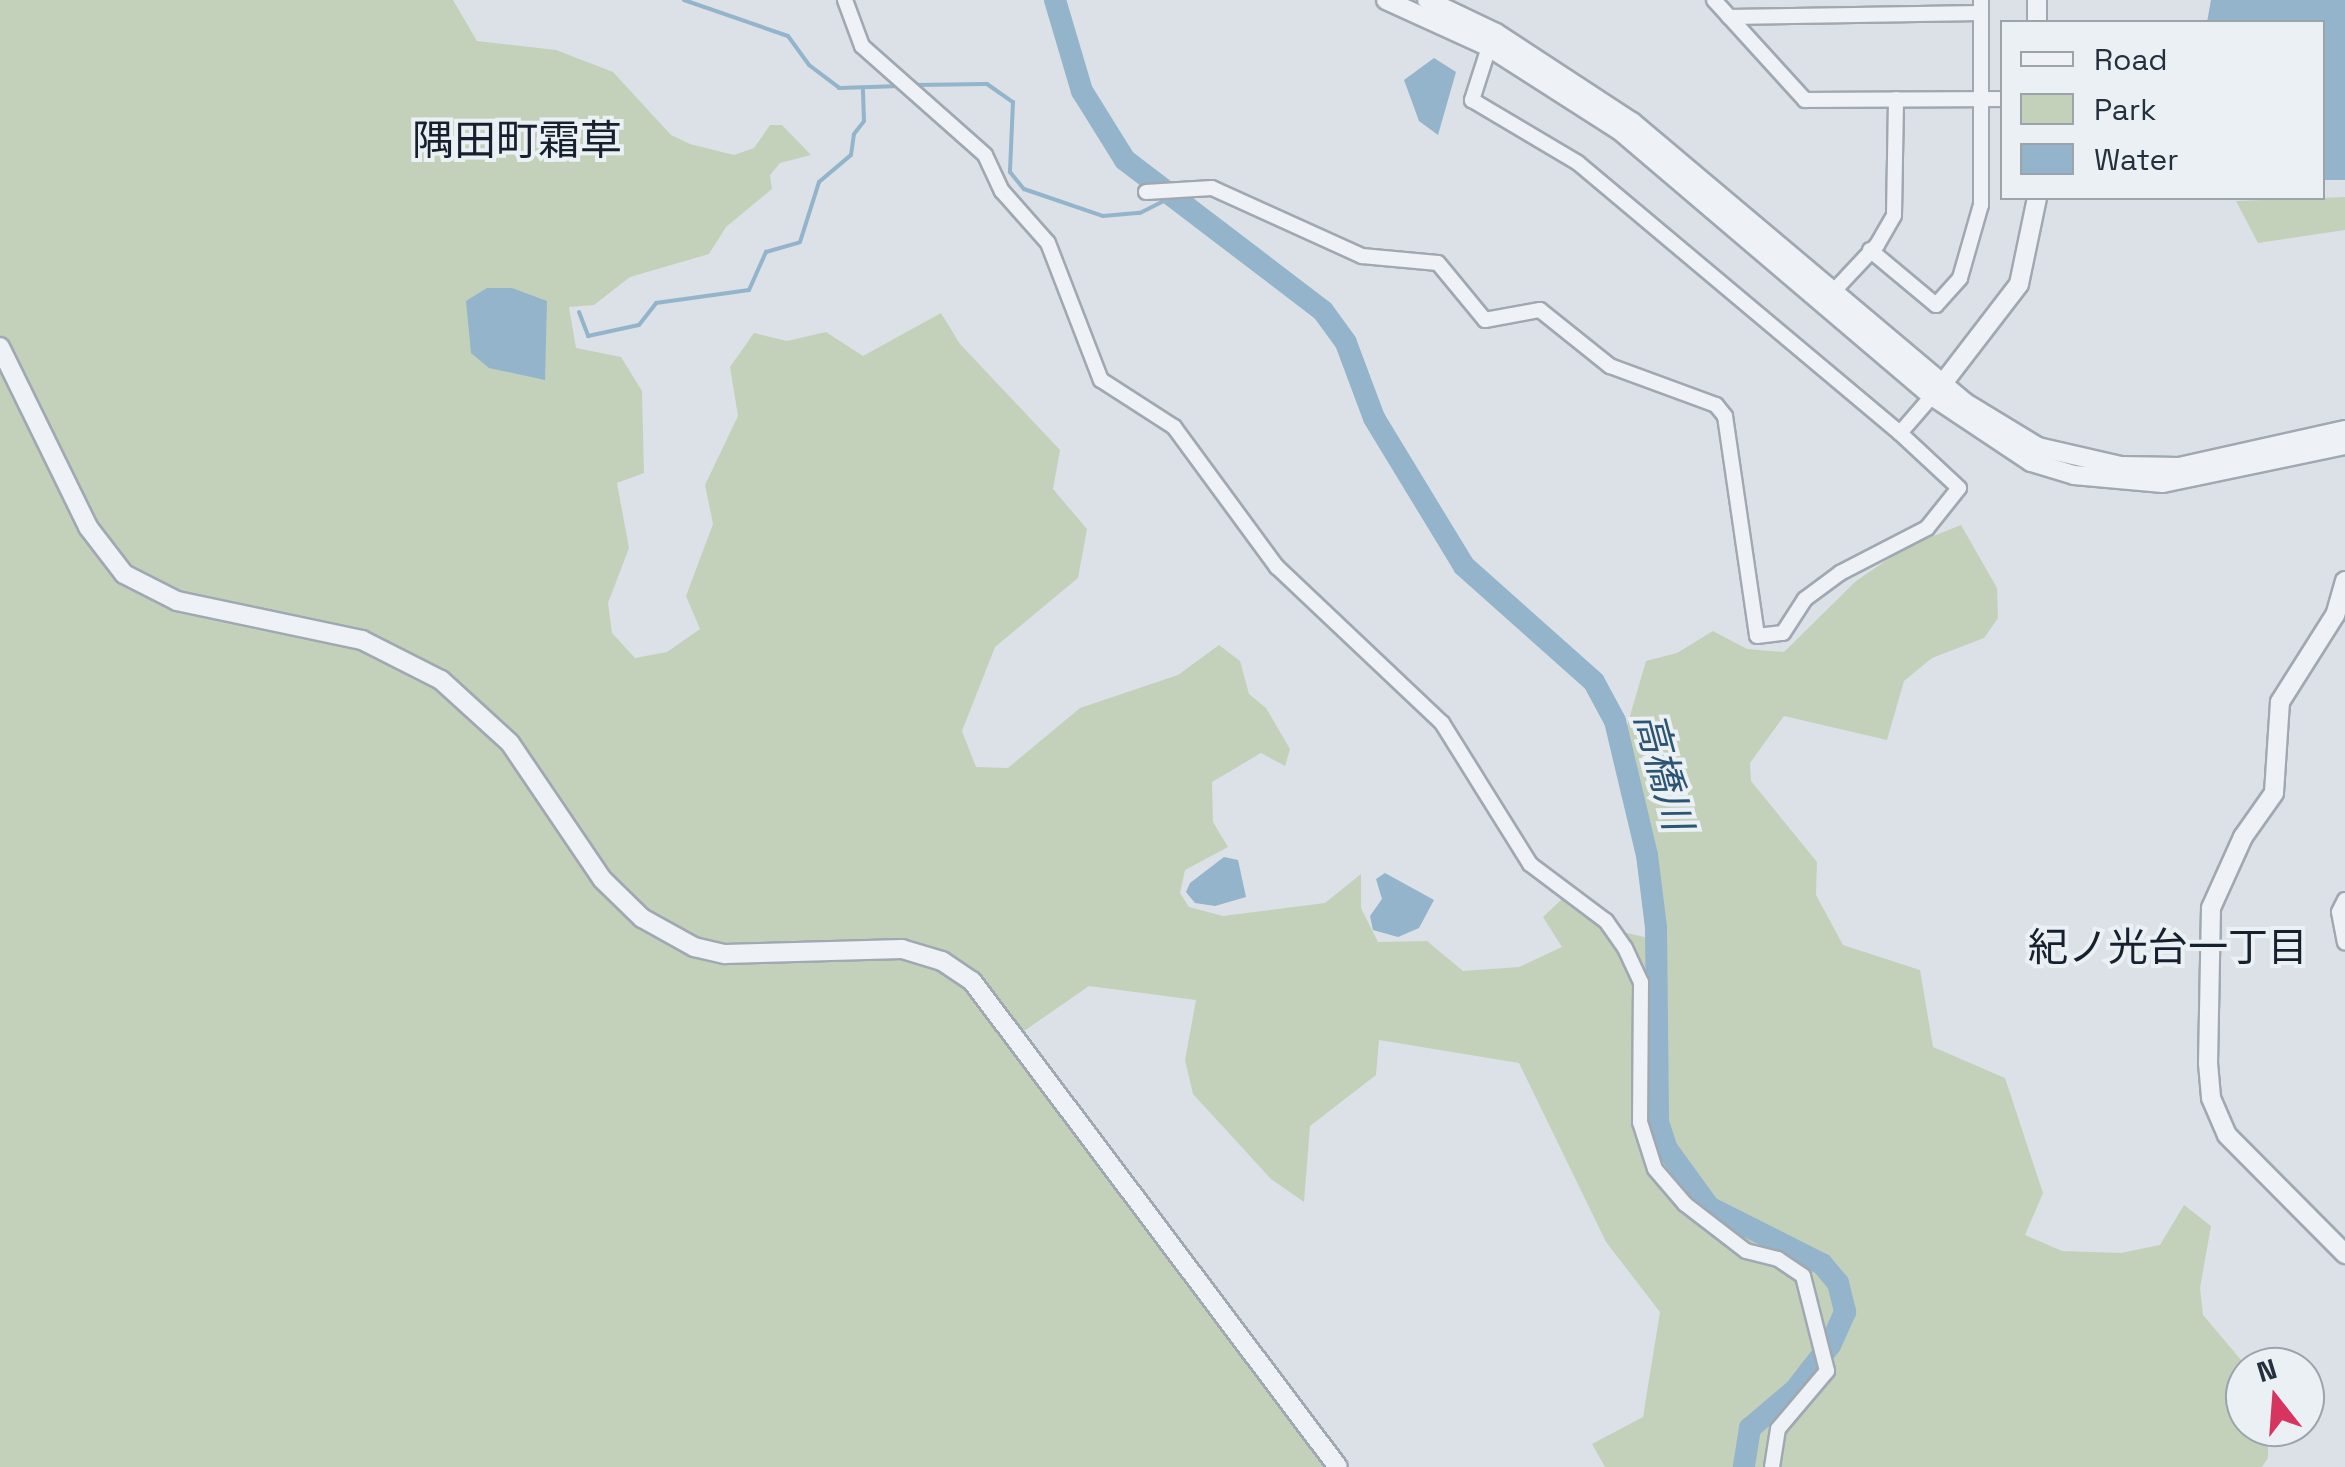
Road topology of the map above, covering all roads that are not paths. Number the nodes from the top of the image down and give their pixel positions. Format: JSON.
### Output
{"nodes":[{"id":1,"x":846,"y":0,"type":"edge"},
{"id":2,"x":1386,"y":0,"type":"edge"},
{"id":3,"x":1427,"y":0,"type":"edge"},
{"id":4,"x":1714,"y":0,"type":"edge"},
{"id":5,"x":1981,"y":6,"type":"edge"},
{"id":6,"x":1728,"y":17,"type":"junction"},
{"id":7,"x":1488,"y":47,"type":"junction"},
{"id":8,"x":1896,"y":99,"type":"junction"},
{"id":9,"x":1980,"y":99,"type":"junction"},
{"id":10,"x":2000,"y":99,"type":"edge"},
{"id":11,"x":1146,"y":192,"type":"dead end"},
{"id":12,"x":2037,"y":200,"type":"edge"},
{"id":13,"x":1870,"y":250,"type":"junction"},
{"id":14,"x":1830,"y":294,"type":"junction"},
{"id":15,"x":0,"y":347,"type":"edge"},
{"id":16,"x":1938,"y":390,"type":"junction"},
{"id":17,"x":2345,"y":430,"type":"edge"},
{"id":18,"x":1900,"y":433,"type":"junction"},
{"id":19,"x":2345,"y":445,"type":"edge"},
{"id":20,"x":2345,"y":581,"type":"edge"},
{"id":21,"x":2345,"y":900,"type":"edge"},
{"id":22,"x":2345,"y":942,"type":"edge"},
{"id":23,"x":2345,"y":1254,"type":"edge"},
{"id":24,"x":1338,"y":1467,"type":"edge"},
{"id":25,"x":1772,"y":1467,"type":"edge"}],
"edges":[{"from":1,"to":25,"type":"street"},
{"from":2,"to":7,"type":"street"},
{"from":3,"to":14,"type":"street"},
{"from":4,"to":6,"type":"street"},
{"from":5,"to":6,"type":"street"},
{"from":5,"to":9,"type":"street"},
{"from":6,"to":8,"type":"street"},
{"from":7,"to":16,"type":"street"},
{"from":7,"to":18,"type":"street"},
{"from":8,"to":9,"type":"street"},
{"from":8,"to":13,"type":"street"},
{"from":9,"to":10,"type":"street"},
{"from":9,"to":13,"type":"street"},
{"from":11,"to":18,"type":"street"},
{"from":12,"to":16,"type":"street"},
{"from":13,"to":14,"type":"street"},
{"from":14,"to":16,"type":"street"},
{"from":15,"to":24,"type":"street"},
{"from":16,"to":17,"type":"street"},
{"from":16,"to":18,"type":"street"},
{"from":16,"to":19,"type":"street"},
{"from":20,"to":23,"type":"street"},
{"from":21,"to":22,"type":"street"}]}
